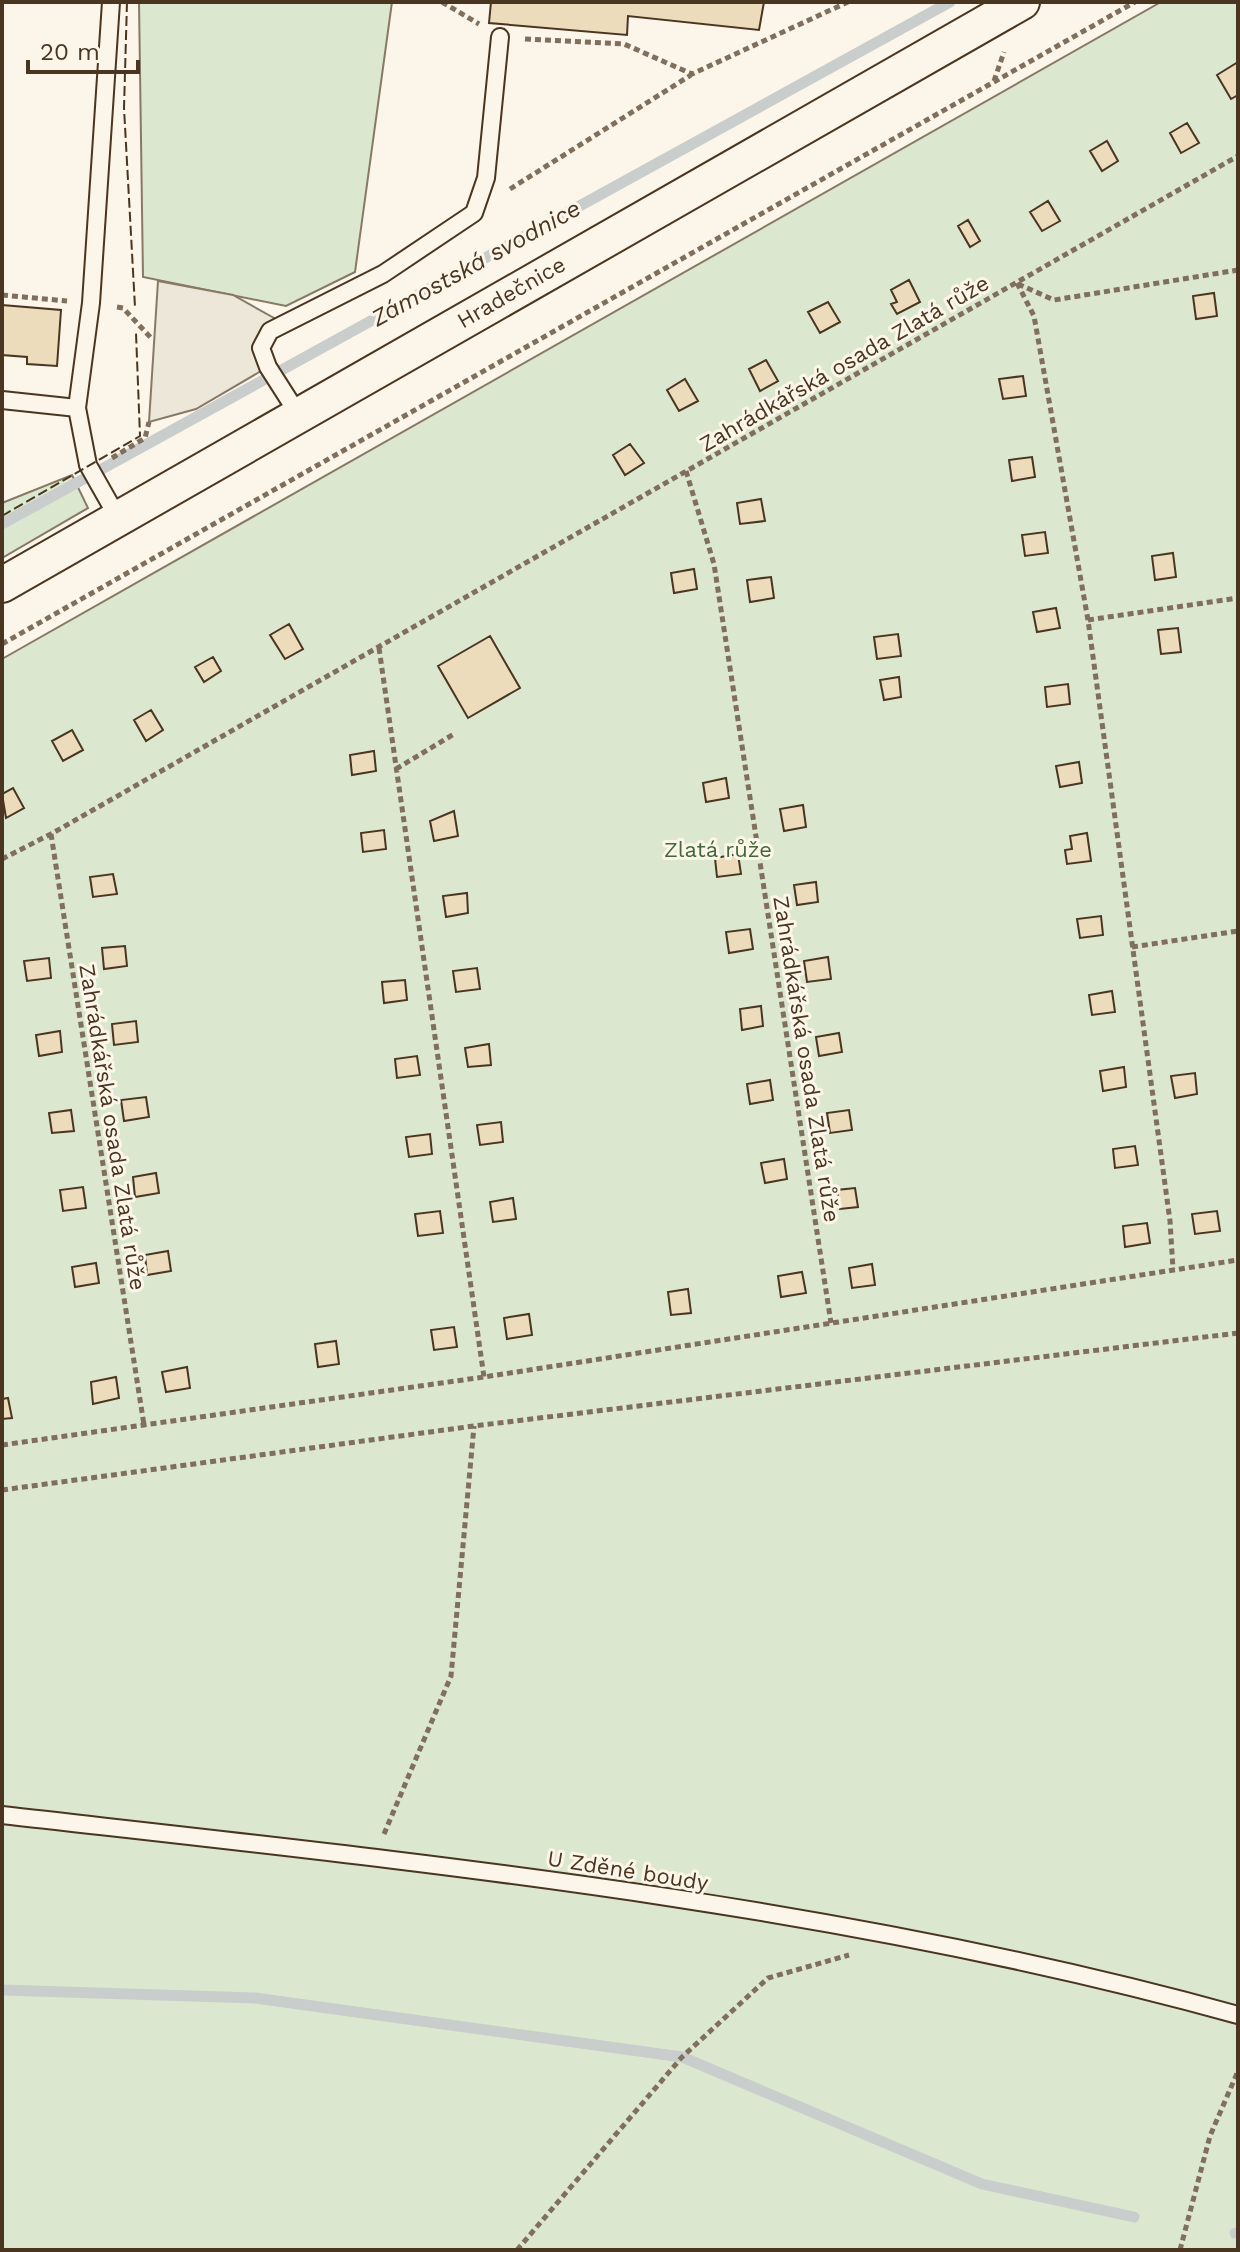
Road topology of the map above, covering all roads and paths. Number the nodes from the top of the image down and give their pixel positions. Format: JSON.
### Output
{"nodes":[{"id":1,"x":111,"y":2,"type":"edge"},
{"id":2,"x":442,"y":2,"type":"edge"},
{"id":3,"x":848,"y":2,"type":"edge"},
{"id":4,"x":1022,"y":2,"type":"edge"},
{"id":5,"x":1135,"y":2,"type":"edge"},
{"id":6,"x":500,"y":37,"type":"junction"},
{"id":7,"x":692,"y":74,"type":"junction"},
{"id":8,"x":1238,"y":156,"type":"edge"},
{"id":9,"x":474,"y":213,"type":"junction"},
{"id":10,"x":1238,"y":270,"type":"edge"},
{"id":11,"x":1017,"y":283,"type":"junction"},
{"id":12,"x":2,"y":295,"type":"edge"},
{"id":13,"x":91,"y":303,"type":"junction"},
{"id":14,"x":153,"y":340,"type":"dead end"},
{"id":15,"x":2,"y":400,"type":"edge"},
{"id":16,"x":77,"y":408,"type":"junction"},
{"id":17,"x":298,"y":414,"type":"junction"},
{"id":18,"x":149,"y":422,"type":"dead end"},
{"id":19,"x":89,"y":468,"type":"junction"},
{"id":20,"x":686,"y":471,"type":"junction"},
{"id":21,"x":118,"y":518,"type":"junction"},
{"id":22,"x":2,"y":585,"type":"edge"},
{"id":23,"x":1238,"y":598,"type":"edge"},
{"id":24,"x":1088,"y":620,"type":"junction"},
{"id":25,"x":2,"y":644,"type":"edge"},
{"id":26,"x":379,"y":648,"type":"junction"},
{"id":27,"x":454,"y":734,"type":"dead end"},
{"id":28,"x":396,"y":769,"type":"junction"},
{"id":29,"x":51,"y":834,"type":"junction"},
{"id":30,"x":2,"y":859,"type":"edge"},
{"id":31,"x":1238,"y":931,"type":"edge"},
{"id":32,"x":1132,"y":947,"type":"junction"},
{"id":33,"x":1238,"y":1260,"type":"edge"},
{"id":34,"x":1173,"y":1269,"type":"junction"},
{"id":35,"x":831,"y":1323,"type":"junction"},
{"id":36,"x":1238,"y":1333,"type":"edge"},
{"id":37,"x":484,"y":1377,"type":"junction"},
{"id":38,"x":144,"y":1425,"type":"junction"},
{"id":39,"x":474,"y":1426,"type":"junction"},
{"id":40,"x":2,"y":1445,"type":"edge"},
{"id":41,"x":2,"y":1490,"type":"edge"},
{"id":42,"x":2,"y":1815,"type":"edge"},
{"id":43,"x":375,"y":1857,"type":"junction"},
{"id":44,"x":854,"y":1954,"type":"dead end"},
{"id":45,"x":1238,"y":2015,"type":"edge"},
{"id":46,"x":1238,"y":2071,"type":"edge"},
{"id":47,"x":517,"y":2250,"type":"edge"},
{"id":48,"x":1180,"y":2250,"type":"edge"}],
"edges":[{"from":1,"to":13,"type":"lane"},
{"from":2,"to":6,"type":"path"},
{"from":3,"to":7,"type":"path"},
{"from":4,"to":17,"type":"street","name":"Hradečnice"},
{"from":5,"to":25,"type":"path"},
{"from":6,"to":7,"type":"path"},
{"from":6,"to":9,"type":"lane"},
{"from":7,"to":9,"type":"path"},
{"from":8,"to":11,"type":"path","name":"Zahrádkářská osada Zlatá růže"},
{"from":9,"to":17,"type":"lane"},
{"from":10,"to":11,"type":"path","name":"Zahrádkářská osada Zlatá růže"},
{"from":11,"to":20,"type":"path","name":"Zahrádkářská osada Zlatá růže"},
{"from":11,"to":24,"type":"path","name":"Zahrádkářská osada Zlatá růže"},
{"from":12,"to":13,"type":"path"},
{"from":13,"to":14,"type":"path"},
{"from":13,"to":16,"type":"lane"},
{"from":15,"to":16,"type":"lane"},
{"from":16,"to":19,"type":"lane"},
{"from":17,"to":21,"type":"street","name":"Hradečnice"},
{"from":18,"to":19,"type":"path"},
{"from":19,"to":21,"type":"lane"},
{"from":20,"to":26,"type":"path","name":"Zahrádkářská osada Zlatá růže"},
{"from":20,"to":35,"type":"path","name":"Zahrádkářská osada Zlatá růže"},
{"from":21,"to":22,"type":"street","name":"Hradečnice"},
{"from":23,"to":24,"type":"path"},
{"from":24,"to":32,"type":"path","name":"Zahrádkářská osada Zlatá růže"},
{"from":26,"to":28,"type":"path"},
{"from":26,"to":29,"type":"path","name":"Zahrádkářská osada Zlatá růže"},
{"from":27,"to":28,"type":"path"},
{"from":28,"to":37,"type":"path"},
{"from":29,"to":30,"type":"path","name":"Zahrádkářská osada Zlatá růže"},
{"from":29,"to":38,"type":"path","name":"Zahrádkářská osada Zlatá růže"},
{"from":31,"to":32,"type":"path"},
{"from":32,"to":34,"type":"path","name":"Zahrádkářská osada Zlatá růže"},
{"from":33,"to":34,"type":"path"},
{"from":34,"to":35,"type":"path"},
{"from":35,"to":37,"type":"path"},
{"from":36,"to":39,"type":"path"},
{"from":37,"to":38,"type":"path"},
{"from":38,"to":40,"type":"path"},
{"from":39,"to":41,"type":"path"},
{"from":39,"to":43,"type":"path"},
{"from":42,"to":43,"type":"lane","name":"U Zděné boudy"},
{"from":43,"to":45,"type":"lane","name":"U Zděné boudy"},
{"from":44,"to":47,"type":"path"},
{"from":46,"to":48,"type":"path"}]}
